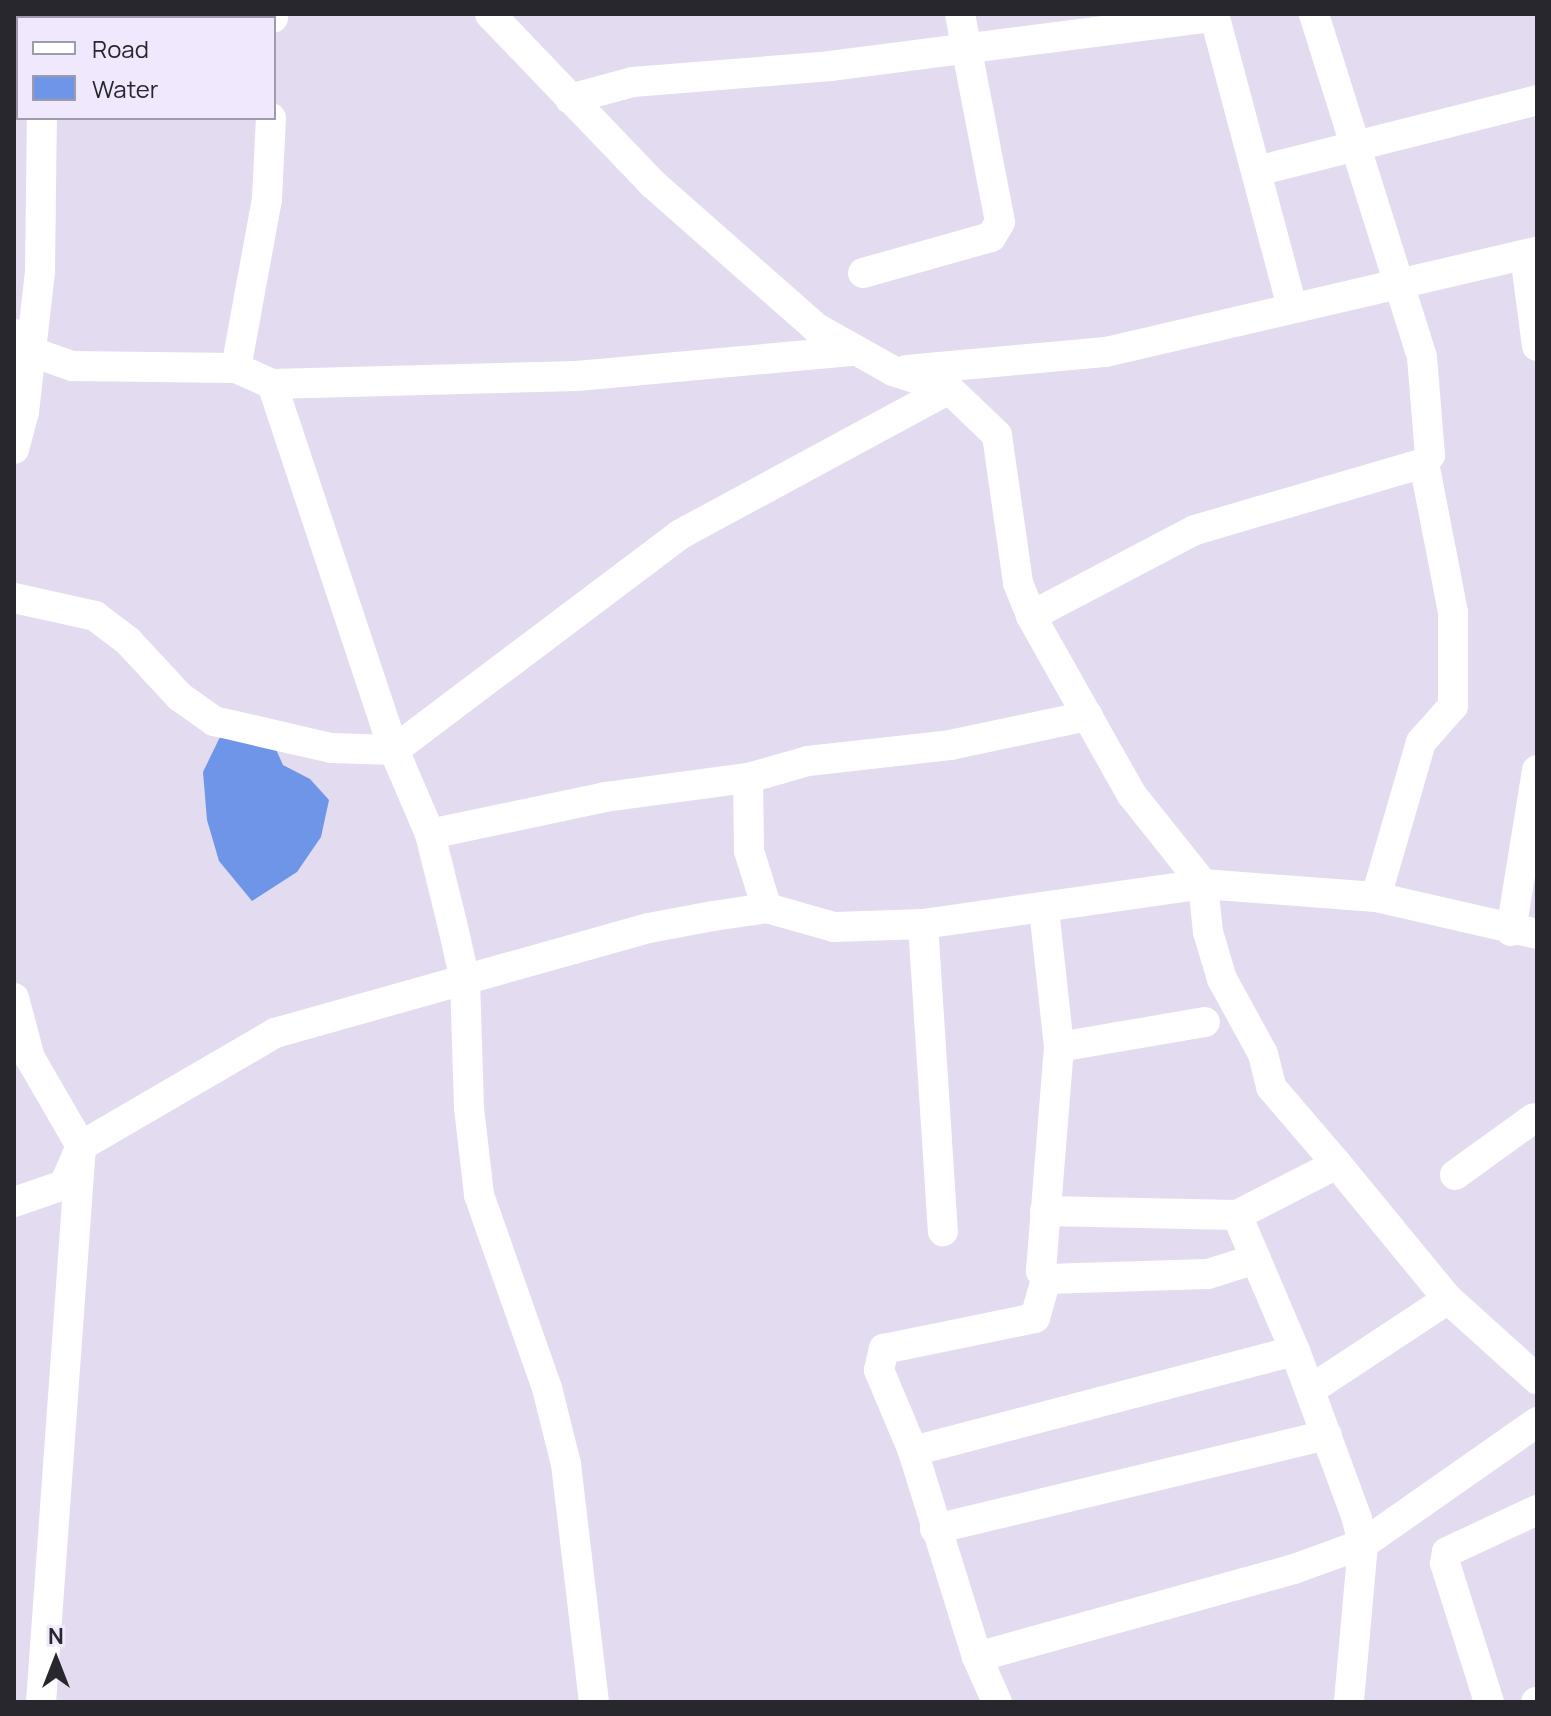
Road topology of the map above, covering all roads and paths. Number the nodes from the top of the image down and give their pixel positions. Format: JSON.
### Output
{"nodes":[{"id":1,"x":490,"y":14,"type":"edge"},
{"id":2,"x":960,"y":14,"type":"edge"},
{"id":3,"x":1314,"y":14,"type":"edge"},
{"id":4,"x":1214,"y":16,"type":"edge"},
{"id":5,"x":965,"y":50,"type":"junction"},
{"id":6,"x":570,"y":99,"type":"junction"},
{"id":7,"x":1537,"y":100,"type":"edge"},
{"id":8,"x":42,"y":120,"type":"edge"},
{"id":9,"x":271,"y":120,"type":"edge"},
{"id":10,"x":1357,"y":143,"type":"junction"},
{"id":11,"x":1257,"y":171,"type":"junction"},
{"id":12,"x":1531,"y":254,"type":"edge"},
{"id":13,"x":863,"y":273,"type":"dead end"},
{"id":14,"x":1399,"y":282,"type":"junction"},
{"id":15,"x":1292,"y":308,"type":"junction"},
{"id":16,"x":22,"y":342,"type":"edge"},
{"id":17,"x":1537,"y":346,"type":"edge"},
{"id":18,"x":851,"y":351,"type":"junction"},
{"id":19,"x":236,"y":368,"type":"junction"},
{"id":20,"x":893,"y":371,"type":"junction"},
{"id":21,"x":272,"y":384,"type":"junction"},
{"id":22,"x":949,"y":389,"type":"junction"},
{"id":23,"x":14,"y":449,"type":"edge"},
{"id":24,"x":1424,"y":463,"type":"junction"},
{"id":25,"x":14,"y":598,"type":"edge"},
{"id":26,"x":1031,"y":616,"type":"junction"},
{"id":27,"x":1088,"y":716,"type":"junction"},
{"id":28,"x":394,"y":750,"type":"junction"},
{"id":29,"x":1537,"y":770,"type":"edge"},
{"id":30,"x":748,"y":778,"type":"junction"},
{"id":31,"x":430,"y":834,"type":"junction"},
{"id":32,"x":1203,"y":884,"type":"junction"},
{"id":33,"x":1376,"y":897,"type":"junction"},
{"id":34,"x":767,"y":908,"type":"junction"},
{"id":35,"x":1044,"y":909,"type":"junction"},
{"id":36,"x":923,"y":924,"type":"junction"},
{"id":37,"x":1524,"y":933,"type":"edge"},
{"id":38,"x":465,"y":980,"type":"junction"},
{"id":39,"x":14,"y":998,"type":"edge"},
{"id":40,"x":1205,"y":1022,"type":"dead end"},
{"id":41,"x":1059,"y":1047,"type":"junction"},
{"id":42,"x":1536,"y":1123,"type":"edge"},
{"id":43,"x":81,"y":1146,"type":"junction"},
{"id":44,"x":1337,"y":1164,"type":"junction"},
{"id":45,"x":1455,"y":1175,"type":"dead end"},
{"id":46,"x":14,"y":1202,"type":"edge"},
{"id":47,"x":1045,"y":1211,"type":"junction"},
{"id":48,"x":1237,"y":1215,"type":"junction"},
{"id":49,"x":943,"y":1231,"type":"dead end"},
{"id":50,"x":1256,"y":1259,"type":"junction"},
{"id":51,"x":1046,"y":1279,"type":"junction"},
{"id":52,"x":1448,"y":1299,"type":"junction"},
{"id":53,"x":1295,"y":1351,"type":"junction"},
{"id":54,"x":1537,"y":1379,"type":"edge"},
{"id":55,"x":1310,"y":1390,"type":"junction"},
{"id":56,"x":1537,"y":1422,"type":"edge"},
{"id":57,"x":1327,"y":1435,"type":"junction"},
{"id":58,"x":913,"y":1451,"type":"junction"},
{"id":59,"x":1537,"y":1510,"type":"edge"},
{"id":60,"x":935,"y":1529,"type":"junction"},
{"id":61,"x":1363,"y":1544,"type":"junction"},
{"id":62,"x":977,"y":1657,"type":"junction"},
{"id":63,"x":41,"y":1702,"type":"edge"},
{"id":64,"x":594,"y":1702,"type":"edge"},
{"id":65,"x":997,"y":1702,"type":"edge"},
{"id":66,"x":1349,"y":1702,"type":"edge"},
{"id":67,"x":1489,"y":1702,"type":"edge"}],
"edges":[{"from":1,"to":6,"type":"street"},
{"from":2,"to":5,"type":"street"},
{"from":3,"to":10,"type":"street"},
{"from":4,"to":5,"type":"street"},
{"from":4,"to":11,"type":"street"},
{"from":5,"to":6,"type":"street"},
{"from":5,"to":13,"type":"street"},
{"from":6,"to":18,"type":"street"},
{"from":7,"to":10,"type":"street"},
{"from":8,"to":16,"type":"street"},
{"from":9,"to":19,"type":"street"},
{"from":10,"to":11,"type":"street"},
{"from":10,"to":14,"type":"street"},
{"from":11,"to":15,"type":"street"},
{"from":12,"to":14,"type":"street"},
{"from":12,"to":17,"type":"street"},
{"from":14,"to":15,"type":"street"},
{"from":14,"to":24,"type":"street"},
{"from":15,"to":20,"type":"street"},
{"from":16,"to":19,"type":"street"},
{"from":16,"to":23,"type":"street"},
{"from":18,"to":20,"type":"street"},
{"from":18,"to":21,"type":"street"},
{"from":19,"to":21,"type":"street"},
{"from":20,"to":22,"type":"street"},
{"from":21,"to":28,"type":"street"},
{"from":22,"to":26,"type":"street"},
{"from":22,"to":28,"type":"street"},
{"from":24,"to":26,"type":"street"},
{"from":24,"to":33,"type":"street"},
{"from":25,"to":28,"type":"street"},
{"from":26,"to":27,"type":"street"},
{"from":27,"to":30,"type":"street"},
{"from":27,"to":32,"type":"street"},
{"from":28,"to":31,"type":"street"},
{"from":29,"to":37,"type":"street"},
{"from":30,"to":31,"type":"street"},
{"from":30,"to":34,"type":"street"},
{"from":31,"to":38,"type":"street"},
{"from":32,"to":33,"type":"street"},
{"from":32,"to":35,"type":"street"},
{"from":32,"to":44,"type":"street"},
{"from":33,"to":37,"type":"street"},
{"from":34,"to":36,"type":"street"},
{"from":34,"to":38,"type":"street"},
{"from":35,"to":36,"type":"street"},
{"from":35,"to":41,"type":"street"},
{"from":36,"to":49,"type":"street"},
{"from":38,"to":43,"type":"street"},
{"from":38,"to":64,"type":"street"},
{"from":39,"to":43,"type":"street"},
{"from":40,"to":41,"type":"street"},
{"from":41,"to":47,"type":"street"},
{"from":42,"to":45,"type":"street"},
{"from":43,"to":46,"type":"street"},
{"from":43,"to":63,"type":"street"},
{"from":44,"to":48,"type":"street"},
{"from":44,"to":52,"type":"street"},
{"from":47,"to":48,"type":"street"},
{"from":47,"to":51,"type":"street"},
{"from":48,"to":50,"type":"street"},
{"from":50,"to":51,"type":"street"},
{"from":50,"to":53,"type":"street"},
{"from":51,"to":58,"type":"street"},
{"from":52,"to":54,"type":"street"},
{"from":52,"to":55,"type":"street"},
{"from":53,"to":55,"type":"street"},
{"from":53,"to":58,"type":"street"},
{"from":55,"to":57,"type":"street"},
{"from":56,"to":61,"type":"street"},
{"from":57,"to":60,"type":"street"},
{"from":57,"to":61,"type":"street"},
{"from":58,"to":60,"type":"street"},
{"from":59,"to":67,"type":"street"},
{"from":60,"to":62,"type":"street"},
{"from":61,"to":62,"type":"street"},
{"from":61,"to":66,"type":"street"},
{"from":62,"to":65,"type":"street"}]}
